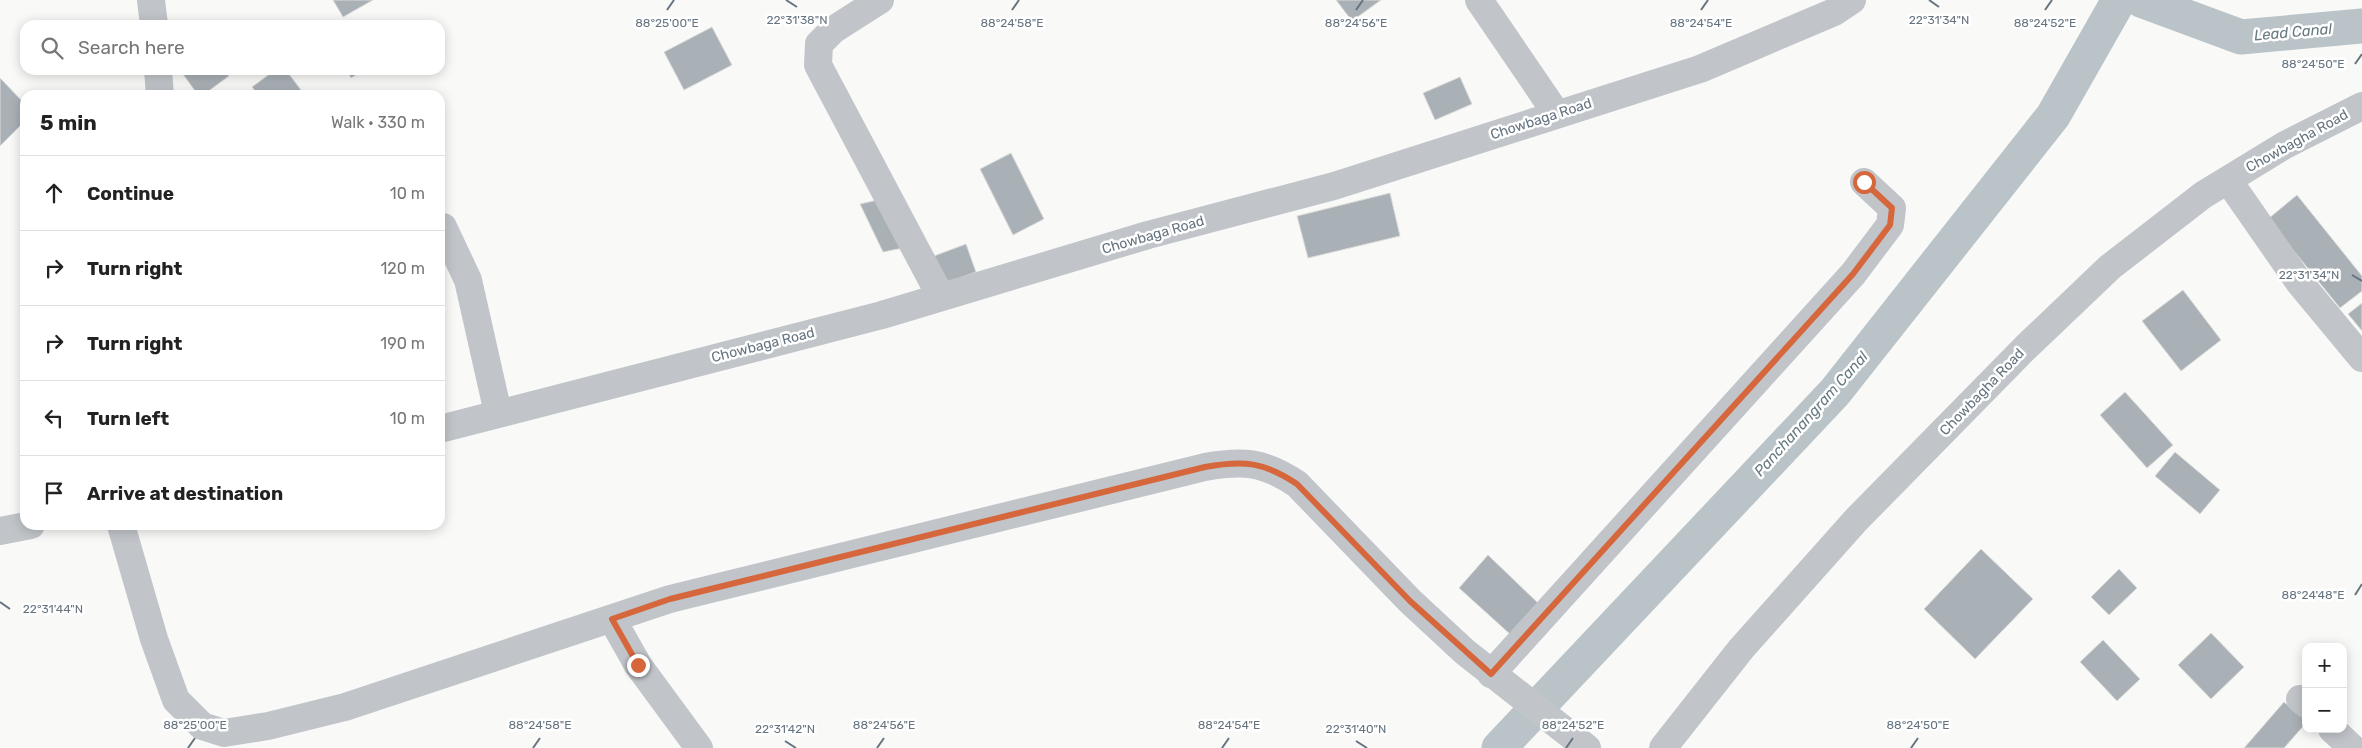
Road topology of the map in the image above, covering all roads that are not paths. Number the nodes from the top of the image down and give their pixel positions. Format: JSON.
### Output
{"nodes":[{"id":1,"x":151,"y":0,"type":"edge"},
{"id":2,"x":880,"y":0,"type":"edge"},
{"id":3,"x":1479,"y":0,"type":"edge"},
{"id":4,"x":1852,"y":0,"type":"edge"},
{"id":5,"x":153,"y":20,"type":"edge"},
{"id":6,"x":158,"y":75,"type":"edge"},
{"id":7,"x":160,"y":90,"type":"edge"},
{"id":8,"x":2362,"y":106,"type":"edge"},
{"id":9,"x":1556,"y":114,"type":"junction"},
{"id":10,"x":2228,"y":180,"type":"junction"},
{"id":11,"x":1864,"y":182,"type":"dead end"},
{"id":12,"x":445,"y":228,"type":"edge"},
{"id":13,"x":941,"y":297,"type":"junction"},
{"id":14,"x":2362,"y":358,"type":"edge"},
{"id":15,"x":498,"y":413,"type":"junction"},
{"id":16,"x":445,"y":428,"type":"edge"},
{"id":17,"x":20,"y":527,"type":"edge"},
{"id":18,"x":123,"y":530,"type":"edge"},
{"id":19,"x":0,"y":532,"type":"edge"},
{"id":20,"x":612,"y":619,"type":"junction"},
{"id":21,"x":1500,"y":681,"type":"junction"},
{"id":22,"x":2336,"y":733,"type":"edge"},
{"id":23,"x":699,"y":748,"type":"edge"},
{"id":24,"x":1586,"y":748,"type":"edge"},
{"id":25,"x":1663,"y":748,"type":"edge"},
{"id":26,"x":2352,"y":748,"type":"edge"}],
"edges":[{"from":1,"to":5,"type":"street"},
{"from":2,"to":13,"type":"street"},
{"from":3,"to":9,"type":"street"},
{"from":4,"to":9,"type":"street","name":"Chowbaga Road"},
{"from":6,"to":7,"type":"street"},
{"from":8,"to":10,"type":"street","name":"Chowbagha Road"},
{"from":9,"to":13,"type":"street","name":"Chowbaga Road"},
{"from":10,"to":14,"type":"street"},
{"from":10,"to":25,"type":"street","name":"Chowbagha Road"},
{"from":11,"to":21,"type":"street"},
{"from":12,"to":15,"type":"street"},
{"from":13,"to":15,"type":"street","name":"Chowbaga Road"},
{"from":15,"to":16,"type":"street","name":"Chowbaga Road"},
{"from":17,"to":19,"type":"street"},
{"from":18,"to":20,"type":"street"},
{"from":20,"to":21,"type":"street"},
{"from":20,"to":23,"type":"street"},
{"from":21,"to":24,"type":"street"},
{"from":22,"to":26,"type":"street"}]}
